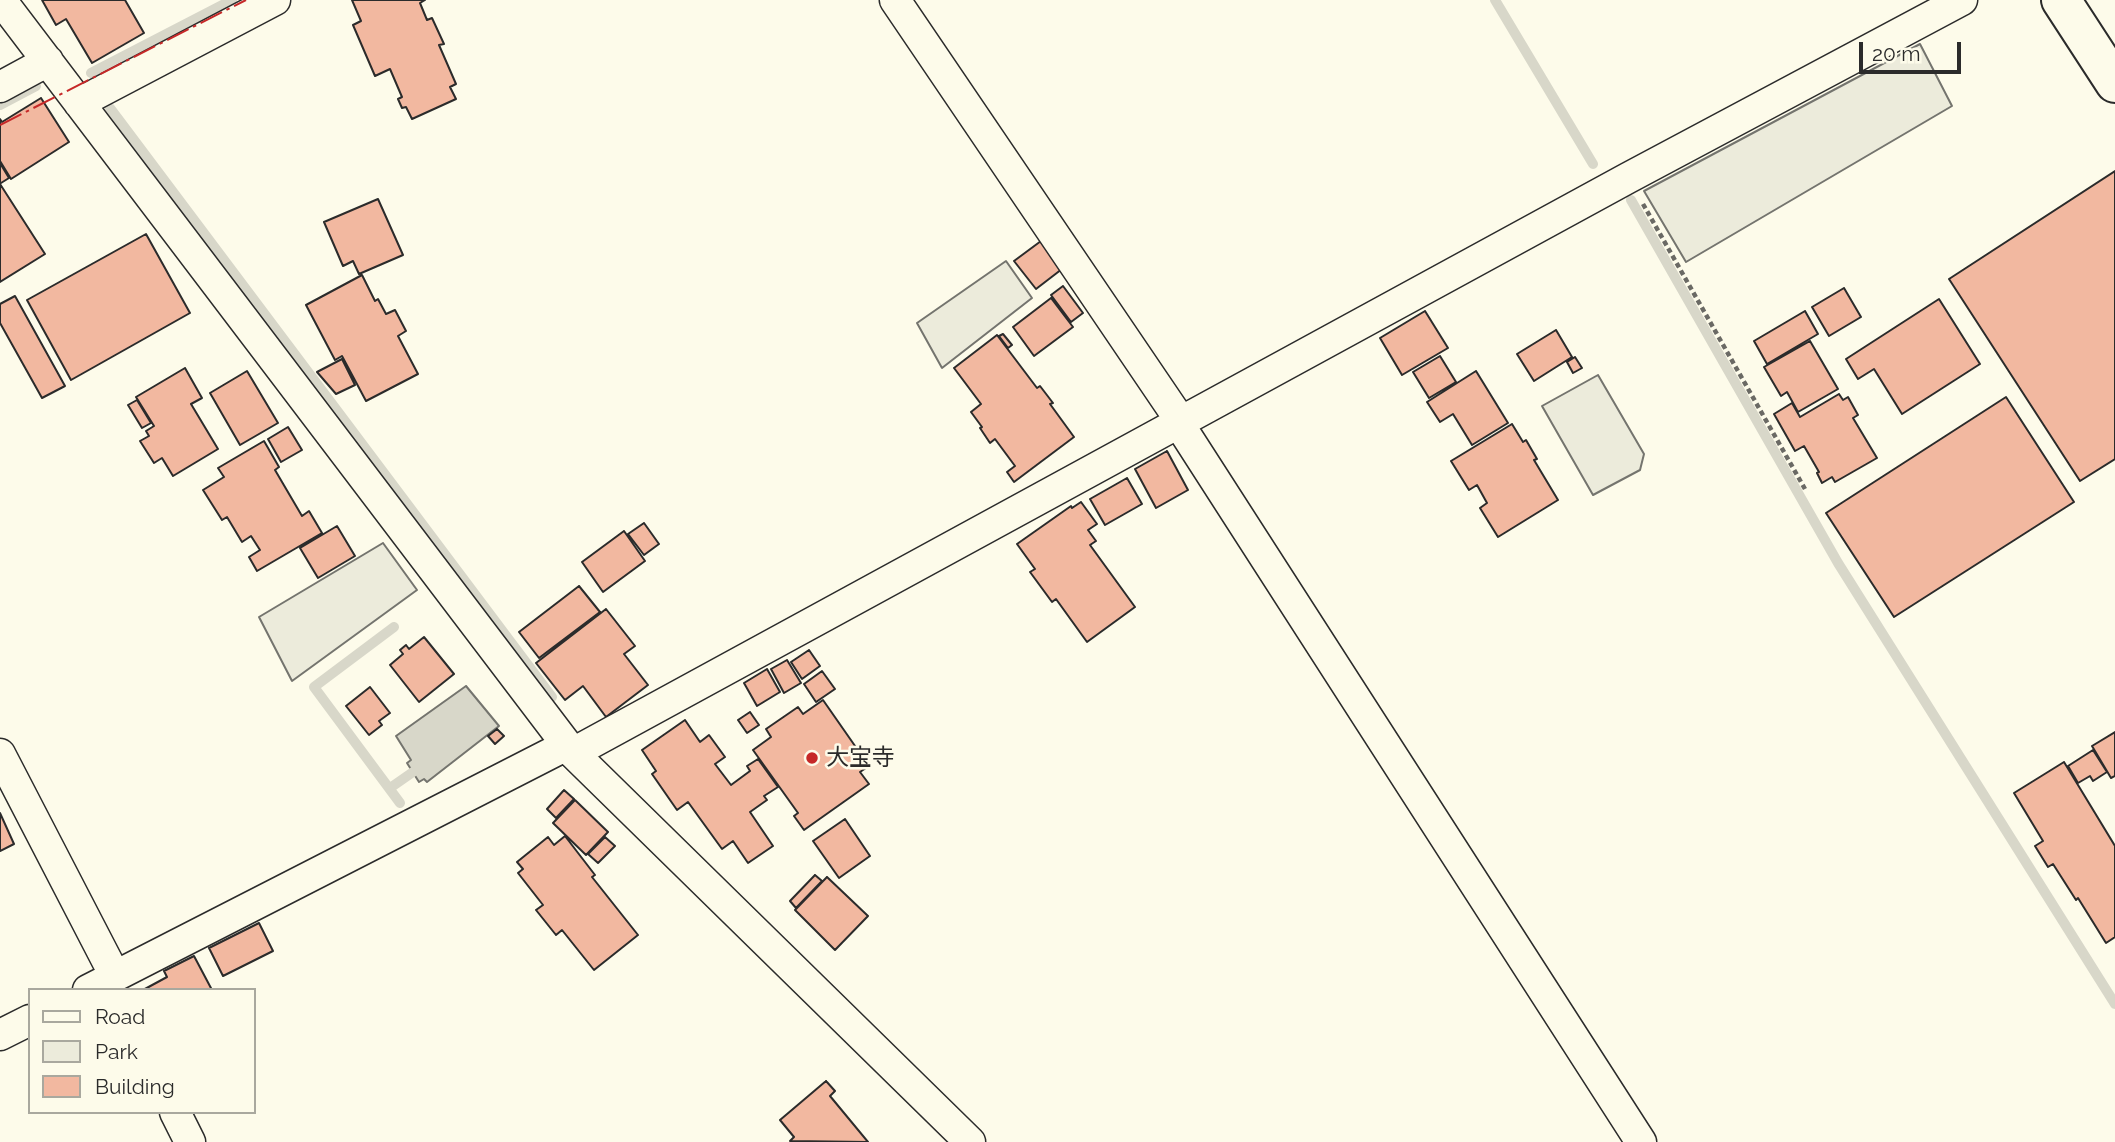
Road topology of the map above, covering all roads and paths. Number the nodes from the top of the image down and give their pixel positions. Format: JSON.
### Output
{"nodes":[{"id":1,"x":1,"y":0,"type":"edge"},
{"id":2,"x":275,"y":0,"type":"edge"},
{"id":3,"x":895,"y":0,"type":"edge"},
{"id":4,"x":1962,"y":0,"type":"edge"},
{"id":5,"x":2061,"y":0,"type":"edge"},
{"id":6,"x":48,"y":61,"type":"junction"},
{"id":7,"x":2115,"y":83,"type":"edge"},
{"id":8,"x":0,"y":87,"type":"edge"},
{"id":9,"x":79,"y":103,"type":"junction"},
{"id":10,"x":1628,"y":178,"type":"junction"},
{"id":11,"x":1180,"y":423,"type":"junction"},
{"id":12,"x":1805,"y":489,"type":"dead end"},
{"id":13,"x":570,"y":749,"type":"junction"},
{"id":14,"x":0,"y":754,"type":"edge"},
{"id":15,"x":105,"y":984,"type":"edge"},
{"id":16,"x":28,"y":1021,"type":"edge"},
{"id":17,"x":0,"y":1035,"type":"edge"},
{"id":18,"x":176,"y":1114,"type":"edge"},
{"id":19,"x":190,"y":1142,"type":"edge"},
{"id":20,"x":970,"y":1142,"type":"edge"},
{"id":21,"x":1640,"y":1142,"type":"edge"}],
"edges":[{"from":1,"to":6,"type":"street"},
{"from":2,"to":9,"type":"street"},
{"from":3,"to":11,"type":"street"},
{"from":4,"to":10,"type":"street"},
{"from":5,"to":7,"type":"street"},
{"from":6,"to":8,"type":"street"},
{"from":6,"to":9,"type":"street"},
{"from":9,"to":13,"type":"street"},
{"from":10,"to":11,"type":"street"},
{"from":10,"to":12,"type":"path"},
{"from":11,"to":13,"type":"street"},
{"from":11,"to":21,"type":"street"},
{"from":13,"to":15,"type":"street"},
{"from":13,"to":20,"type":"street"},
{"from":14,"to":15,"type":"street"},
{"from":16,"to":17,"type":"street"},
{"from":18,"to":19,"type":"street"}]}
